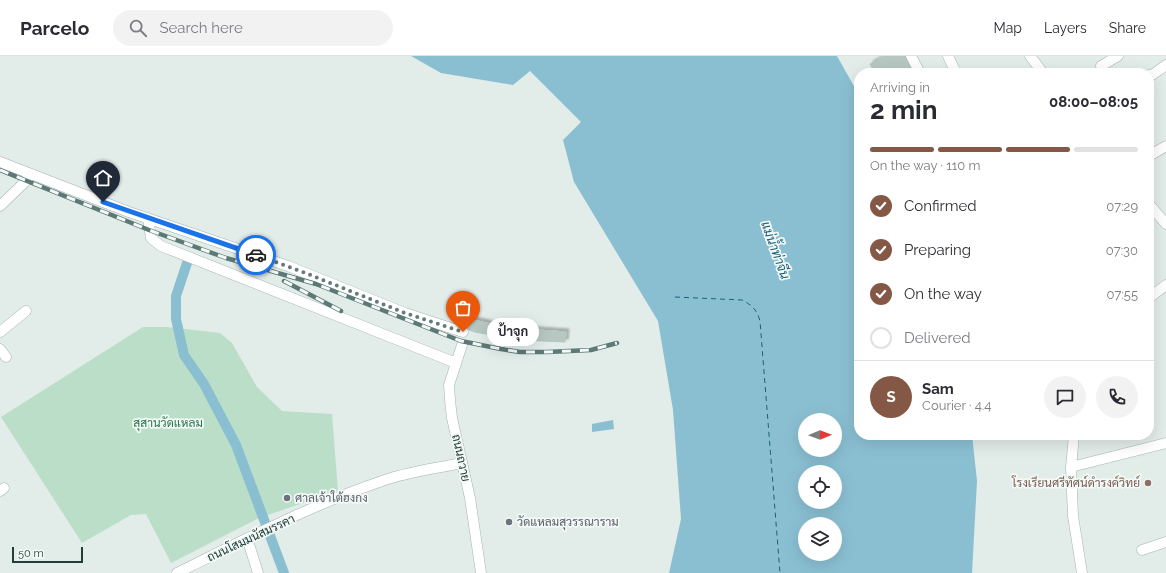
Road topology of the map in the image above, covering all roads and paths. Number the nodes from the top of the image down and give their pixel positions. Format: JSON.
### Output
{"nodes":[{"id":1,"x":911,"y":56,"type":"edge"},
{"id":2,"x":948,"y":56,"type":"edge"},
{"id":3,"x":1030,"y":56,"type":"edge"},
{"id":4,"x":1118,"y":56,"type":"edge"},
{"id":5,"x":1166,"y":65,"type":"edge"},
{"id":6,"x":1101,"y":66,"type":"dead end"},
{"id":7,"x":917,"y":68,"type":"edge"},
{"id":8,"x":954,"y":68,"type":"edge"},
{"id":9,"x":1039,"y":68,"type":"edge"},
{"id":10,"x":1154,"y":74,"type":"edge"},
{"id":11,"x":1166,"y":146,"type":"edge"},
{"id":12,"x":1154,"y":153,"type":"edge"},
{"id":13,"x":0,"y":162,"type":"edge"},
{"id":14,"x":30,"y":174,"type":"junction"},
{"id":15,"x":0,"y":206,"type":"edge"},
{"id":16,"x":1154,"y":210,"type":"edge"},
{"id":17,"x":148,"y":218,"type":"junction"},
{"id":18,"x":1166,"y":224,"type":"edge"},
{"id":19,"x":1166,"y":285,"type":"edge"},
{"id":20,"x":1154,"y":294,"type":"edge"},
{"id":21,"x":26,"y":311,"type":"dead end"},
{"id":22,"x":0,"y":332,"type":"edge"},
{"id":23,"x":463,"y":332,"type":"dead end"},
{"id":24,"x":462,"y":345,"type":"dead end"},
{"id":25,"x":456,"y":363,"type":"junction"},
{"id":26,"x":1074,"y":440,"type":"edge"},
{"id":27,"x":1166,"y":443,"type":"edge"},
{"id":28,"x":462,"y":463,"type":"junction"},
{"id":29,"x":1071,"y":467,"type":"junction"},
{"id":30,"x":247,"y":538,"type":"junction"},
{"id":31,"x":1166,"y":542,"type":"edge"},
{"id":32,"x":1142,"y":550,"type":"dead end"},
{"id":33,"x":177,"y":573,"type":"edge"},
{"id":34,"x":258,"y":573,"type":"edge"},
{"id":35,"x":481,"y":573,"type":"edge"},
{"id":36,"x":1082,"y":573,"type":"edge"}],
"edges":[{"from":1,"to":7,"type":"street"},
{"from":2,"to":8,"type":"street"},
{"from":3,"to":9,"type":"street"},
{"from":4,"to":6,"type":"street"},
{"from":5,"to":10,"type":"street"},
{"from":11,"to":12,"type":"street"},
{"from":13,"to":14,"type":"street"},
{"from":14,"to":15,"type":"street"},
{"from":14,"to":17,"type":"street"},
{"from":16,"to":18,"type":"street"},
{"from":17,"to":23,"type":"street"},
{"from":17,"to":25,"type":"street"},
{"from":19,"to":20,"type":"street"},
{"from":21,"to":22,"type":"street"},
{"from":24,"to":25,"type":"street","name":"ถนนถวาย"},
{"from":25,"to":28,"type":"street","name":"ถนนถวาย"},
{"from":26,"to":29,"type":"street"},
{"from":27,"to":29,"type":"street"},
{"from":28,"to":30,"type":"street","name":"ถนนโสมมนัสมรรคา"},
{"from":28,"to":35,"type":"street","name":"ถนนถวาย"},
{"from":29,"to":36,"type":"street"},
{"from":30,"to":33,"type":"street","name":"ถนนโสมมนัสมรรคา"},
{"from":30,"to":34,"type":"street"},
{"from":31,"to":32,"type":"street"}]}
